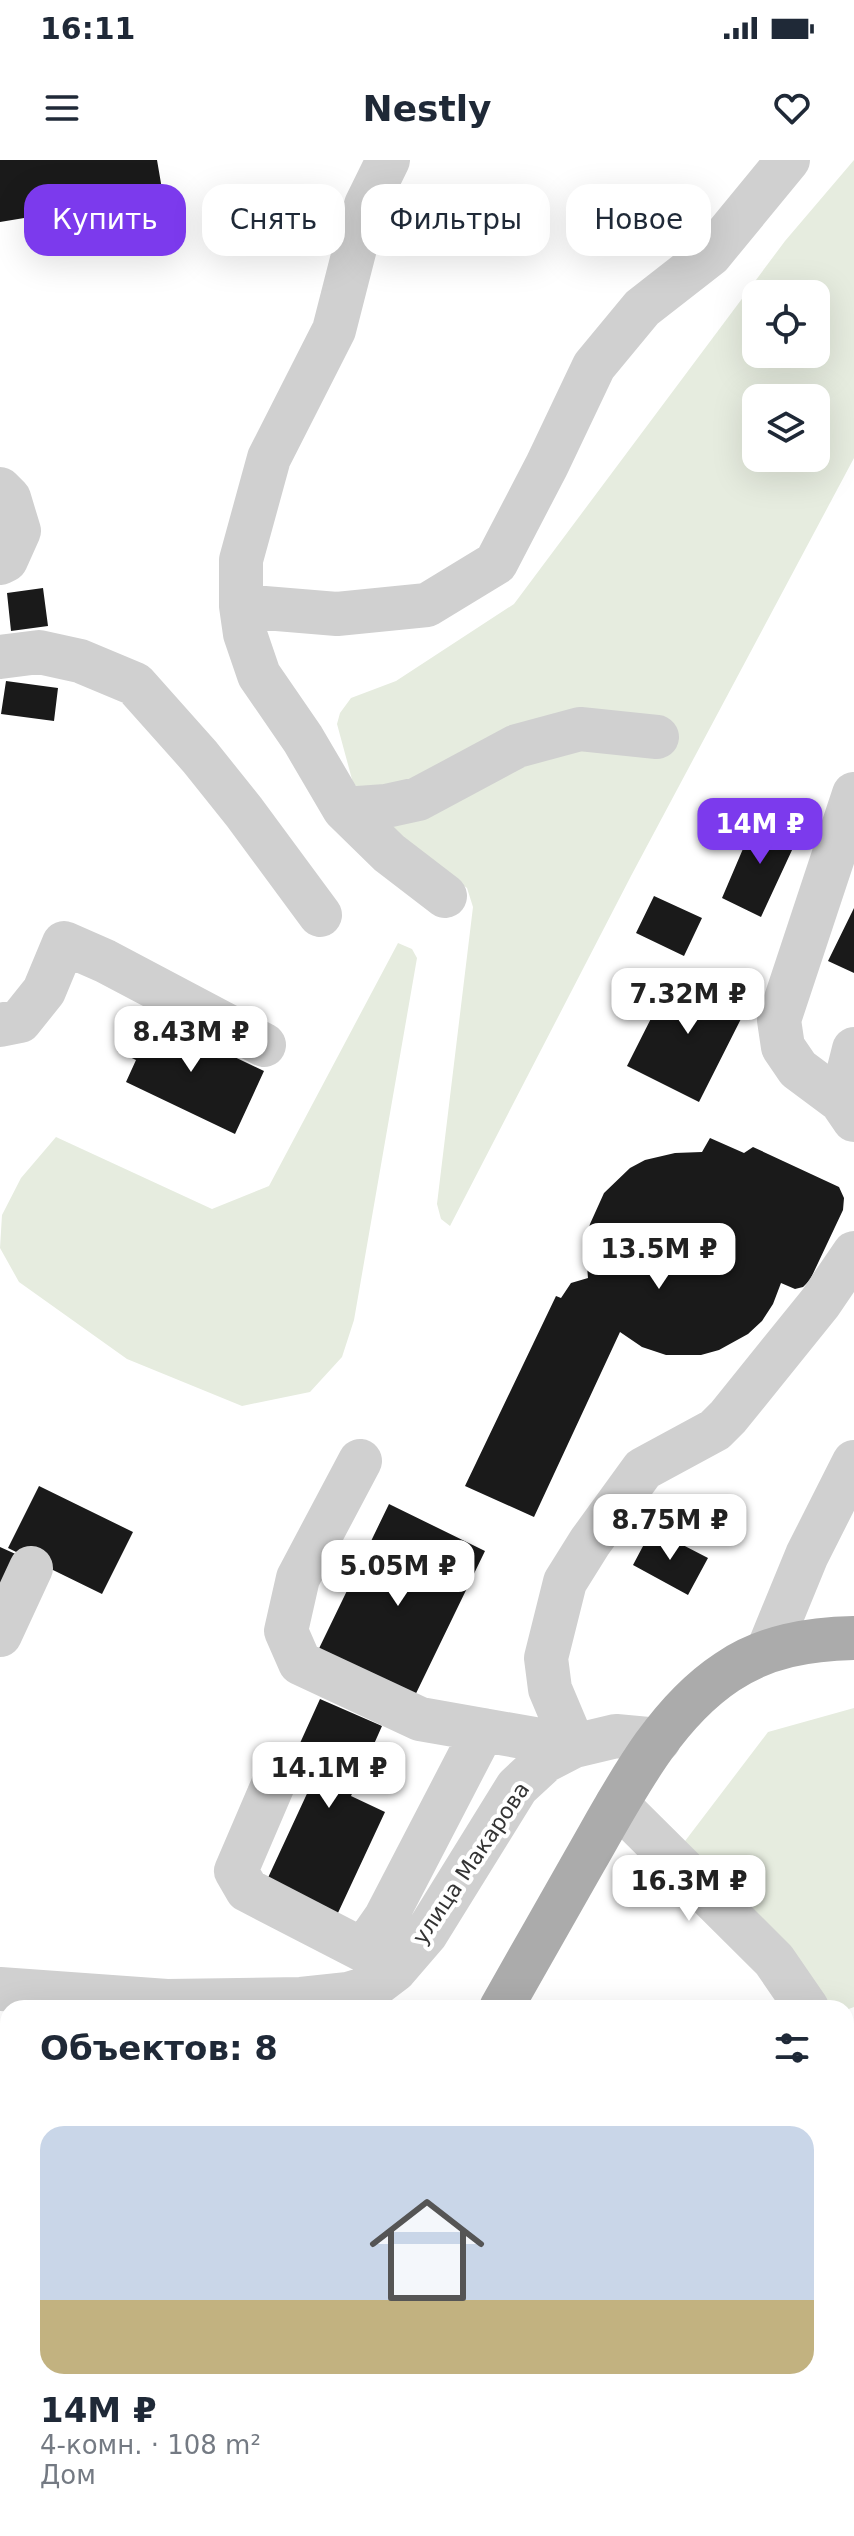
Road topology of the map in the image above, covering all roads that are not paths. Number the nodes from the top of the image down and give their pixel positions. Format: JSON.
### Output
{"nodes":[{"id":1,"x":388,"y":160,"type":"edge"},
{"id":2,"x":788,"y":160,"type":"edge"},
{"id":3,"x":0,"y":489,"type":"edge"},
{"id":4,"x":0,"y":563,"type":"edge"},
{"id":5,"x":241,"y":606,"type":"junction"},
{"id":6,"x":0,"y":657,"type":"edge"},
{"id":7,"x":657,"y":737,"type":"dead end"},
{"id":8,"x":854,"y":794,"type":"edge"},
{"id":9,"x":344,"y":809,"type":"junction"},
{"id":10,"x":445,"y":896,"type":"dead end"},
{"id":11,"x":320,"y":915,"type":"dead end"},
{"id":12,"x":0,"y":1025,"type":"edge"},
{"id":13,"x":264,"y":1045,"type":"dead end"},
{"id":14,"x":854,"y":1049,"type":"edge"},
{"id":15,"x":848,"y":1110,"type":"edge"},
{"id":16,"x":854,"y":1253,"type":"edge"},
{"id":17,"x":360,"y":1461,"type":"dead end"},
{"id":18,"x":854,"y":1462,"type":"edge"},
{"id":19,"x":31,"y":1568,"type":"dead end"},
{"id":20,"x":0,"y":1635,"type":"edge"},
{"id":21,"x":854,"y":1638,"type":"edge"},
{"id":22,"x":768,"y":1650,"type":"junction"},
{"id":23,"x":483,"y":1730,"type":"junction"},
{"id":24,"x":659,"y":1740,"type":"junction"},
{"id":25,"x":574,"y":1746,"type":"junction"},
{"id":26,"x":275,"y":1780,"type":"dead end"},
{"id":27,"x":617,"y":1804,"type":"junction"},
{"id":28,"x":379,"y":1960,"type":"junction"},
{"id":29,"x":0,"y":1989,"type":"edge"},
{"id":30,"x":153,"y":2000,"type":"edge"},
{"id":31,"x":234,"y":2000,"type":"edge"},
{"id":32,"x":506,"y":2000,"type":"edge"},
{"id":33,"x":802,"y":2000,"type":"edge"}],
"edges":[{"from":1,"to":5,"type":"street"},
{"from":2,"to":5,"type":"street"},
{"from":3,"to":4,"type":"street"},
{"from":5,"to":9,"type":"street"},
{"from":6,"to":11,"type":"street"},
{"from":7,"to":9,"type":"street"},
{"from":8,"to":15,"type":"street"},
{"from":9,"to":10,"type":"street"},
{"from":12,"to":13,"type":"street"},
{"from":14,"to":15,"type":"street"},
{"from":16,"to":25,"type":"street"},
{"from":17,"to":23,"type":"street"},
{"from":18,"to":22,"type":"street"},
{"from":19,"to":20,"type":"street"},
{"from":21,"to":22,"type":"main road"},
{"from":22,"to":24,"type":"main road"},
{"from":23,"to":25,"type":"street"},
{"from":23,"to":28,"type":"street"},
{"from":24,"to":25,"type":"street","name":"улица Макарова"},
{"from":24,"to":27,"type":"main road"},
{"from":25,"to":28,"type":"street","name":"улица Макарова"},
{"from":26,"to":28,"type":"street"},
{"from":27,"to":32,"type":"main road"},
{"from":27,"to":33,"type":"street"},
{"from":28,"to":31,"type":"street","name":"улица Макарова"},
{"from":29,"to":30,"type":"street","name":"улица Макарова"}]}
